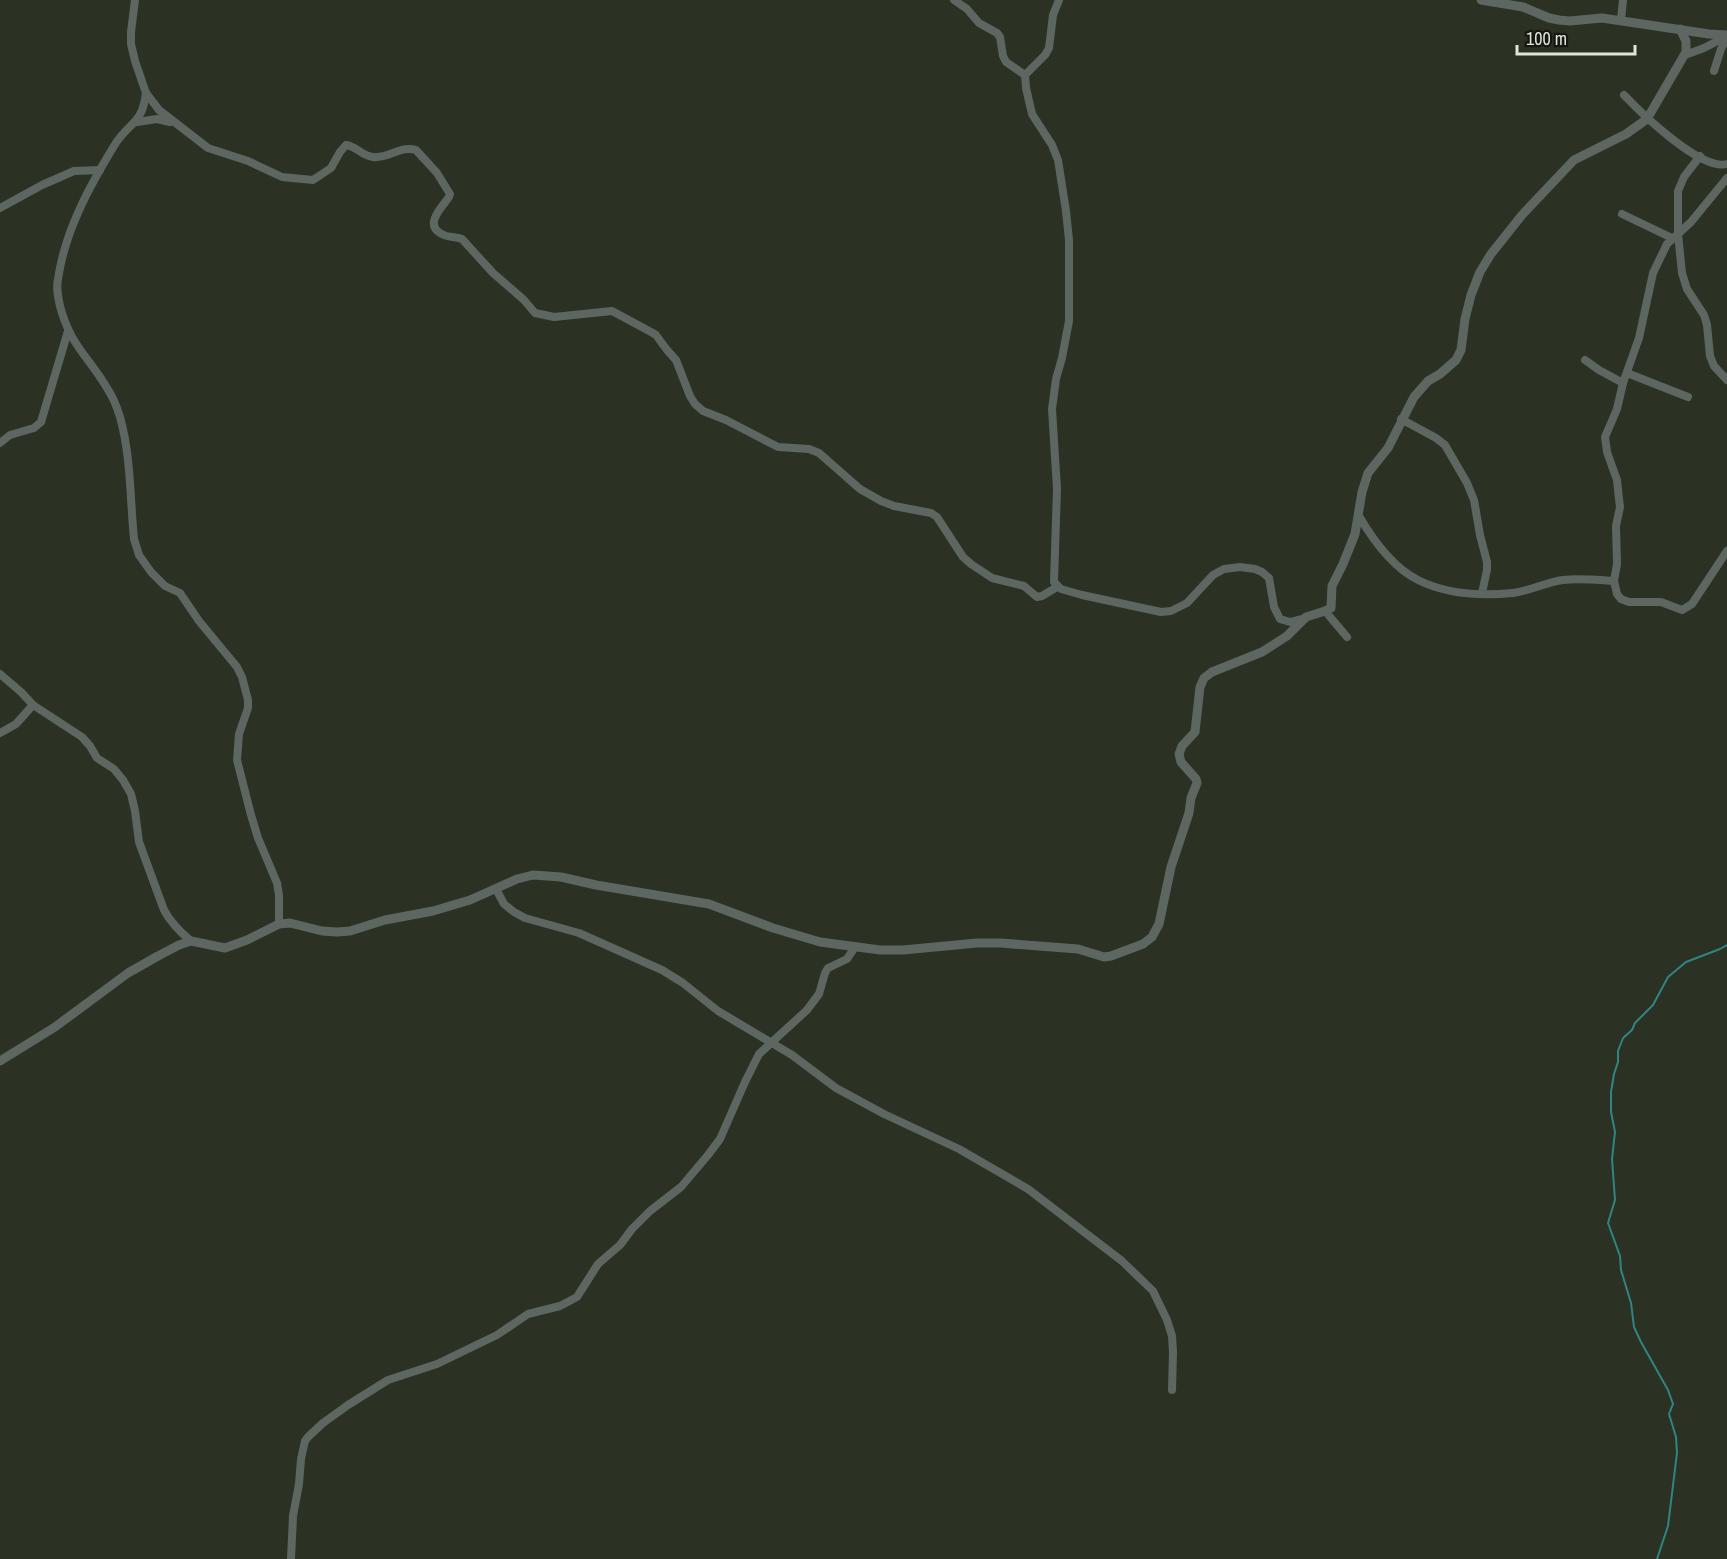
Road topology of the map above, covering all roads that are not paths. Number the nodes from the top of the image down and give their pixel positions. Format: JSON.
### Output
{"nodes":[{"id":1,"x":135,"y":0,"type":"edge"},
{"id":2,"x":954,"y":0,"type":"edge"},
{"id":3,"x":1059,"y":0,"type":"edge"},
{"id":4,"x":1481,"y":0,"type":"edge"},
{"id":5,"x":1623,"y":0,"type":"edge"},
{"id":6,"x":1621,"y":20,"type":"junction"},
{"id":7,"x":1680,"y":29,"type":"junction"},
{"id":8,"x":1727,"y":36,"type":"edge"},
{"id":9,"x":1684,"y":55,"type":"junction"},
{"id":10,"x":1714,"y":71,"type":"dead end"},
{"id":11,"x":1025,"y":75,"type":"junction"},
{"id":12,"x":146,"y":93,"type":"junction"},
{"id":13,"x":1624,"y":95,"type":"dead end"},
{"id":14,"x":1647,"y":119,"type":"junction"},
{"id":15,"x":137,"y":122,"type":"junction"},
{"id":16,"x":175,"y":124,"type":"junction"},
{"id":17,"x":1700,"y":156,"type":"junction"},
{"id":18,"x":1725,"y":167,"type":"edge"},
{"id":19,"x":100,"y":170,"type":"junction"},
{"id":20,"x":1727,"y":178,"type":"edge"},
{"id":21,"x":0,"y":208,"type":"edge"},
{"id":22,"x":1622,"y":214,"type":"dead end"},
{"id":23,"x":1675,"y":236,"type":"junction"},
{"id":24,"x":68,"y":331,"type":"junction"},
{"id":25,"x":1585,"y":360,"type":"dead end"},
{"id":26,"x":1627,"y":373,"type":"junction"},
{"id":27,"x":1727,"y":380,"type":"edge"},
{"id":28,"x":1623,"y":383,"type":"junction"},
{"id":29,"x":1688,"y":397,"type":"dead end"},
{"id":30,"x":1401,"y":419,"type":"junction"},
{"id":31,"x":0,"y":442,"type":"edge"},
{"id":32,"x":1359,"y":516,"type":"junction"},
{"id":33,"x":1727,"y":551,"type":"edge"},
{"id":34,"x":1614,"y":581,"type":"junction"},
{"id":35,"x":1057,"y":587,"type":"junction"},
{"id":36,"x":1482,"y":593,"type":"junction"},
{"id":37,"x":1325,"y":611,"type":"junction"},
{"id":38,"x":1306,"y":617,"type":"junction"},
{"id":39,"x":1347,"y":637,"type":"dead end"},
{"id":40,"x":0,"y":674,"type":"edge"},
{"id":41,"x":33,"y":705,"type":"junction"},
{"id":42,"x":0,"y":733,"type":"edge"},
{"id":43,"x":496,"y":889,"type":"junction"},
{"id":44,"x":279,"y":924,"type":"junction"},
{"id":45,"x":191,"y":941,"type":"junction"},
{"id":46,"x":855,"y":947,"type":"junction"},
{"id":47,"x":771,"y":1043,"type":"junction"},
{"id":48,"x":0,"y":1061,"type":"edge"},
{"id":49,"x":1172,"y":1389,"type":"dead end"},
{"id":50,"x":291,"y":1559,"type":"edge"}],
"edges":[{"from":1,"to":12,"type":"street"},
{"from":2,"to":11,"type":"street"},
{"from":3,"to":11,"type":"street"},
{"from":4,"to":6,"type":"street"},
{"from":5,"to":6,"type":"street"},
{"from":6,"to":7,"type":"street"},
{"from":7,"to":8,"type":"street"},
{"from":7,"to":9,"type":"street"},
{"from":8,"to":9,"type":"street"},
{"from":8,"to":10,"type":"street"},
{"from":9,"to":14,"type":"street"},
{"from":11,"to":35,"type":"street"},
{"from":12,"to":15,"type":"street"},
{"from":12,"to":16,"type":"street"},
{"from":13,"to":14,"type":"street"},
{"from":14,"to":17,"type":"street"},
{"from":14,"to":30,"type":"street"},
{"from":15,"to":16,"type":"street"},
{"from":15,"to":19,"type":"street"},
{"from":16,"to":35,"type":"street"},
{"from":17,"to":18,"type":"street"},
{"from":17,"to":23,"type":"street"},
{"from":19,"to":21,"type":"street"},
{"from":19,"to":24,"type":"street"},
{"from":20,"to":23,"type":"street"},
{"from":22,"to":23,"type":"street"},
{"from":23,"to":26,"type":"street"},
{"from":23,"to":27,"type":"street"},
{"from":24,"to":31,"type":"street"},
{"from":24,"to":44,"type":"street"},
{"from":25,"to":28,"type":"street"},
{"from":26,"to":28,"type":"street"},
{"from":26,"to":29,"type":"street"},
{"from":28,"to":34,"type":"street"},
{"from":30,"to":32,"type":"street"},
{"from":30,"to":36,"type":"street"},
{"from":32,"to":36,"type":"street"},
{"from":32,"to":37,"type":"street"},
{"from":33,"to":34,"type":"street"},
{"from":34,"to":36,"type":"street"},
{"from":35,"to":38,"type":"street"},
{"from":37,"to":38,"type":"street"},
{"from":37,"to":39,"type":"street"},
{"from":38,"to":46,"type":"street"},
{"from":40,"to":41,"type":"street"},
{"from":41,"to":42,"type":"street"},
{"from":41,"to":45,"type":"street"},
{"from":43,"to":44,"type":"street"},
{"from":43,"to":46,"type":"street"},
{"from":43,"to":47,"type":"street"},
{"from":44,"to":45,"type":"street"},
{"from":45,"to":48,"type":"street"},
{"from":46,"to":47,"type":"street"},
{"from":47,"to":49,"type":"street"},
{"from":47,"to":50,"type":"street"}]}
